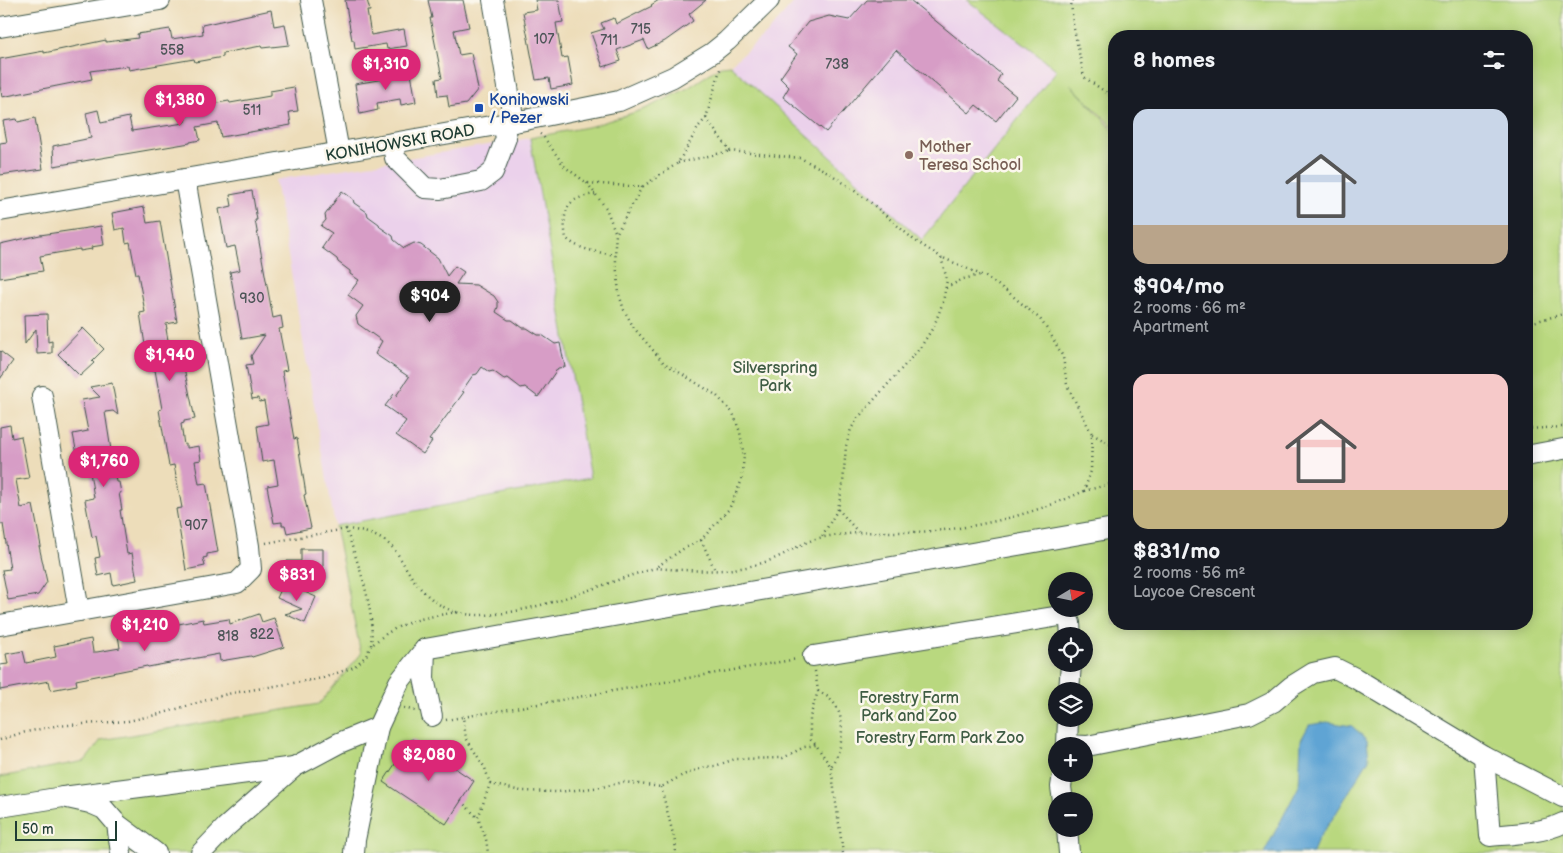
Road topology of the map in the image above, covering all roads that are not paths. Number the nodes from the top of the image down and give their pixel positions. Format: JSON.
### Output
{"nodes":[{"id":1,"x":160,"y":0,"type":"edge"},
{"id":2,"x":311,"y":0,"type":"edge"},
{"id":3,"x":493,"y":0,"type":"edge"},
{"id":4,"x":769,"y":0,"type":"edge"},
{"id":5,"x":0,"y":27,"type":"edge"},
{"id":6,"x":515,"y":121,"type":"junction"},
{"id":7,"x":393,"y":143,"type":"junction"},
{"id":8,"x":339,"y":152,"type":"junction"},
{"id":9,"x":185,"y":179,"type":"junction"},
{"id":10,"x":0,"y":211,"type":"edge"},
{"id":11,"x":42,"y":396,"type":"dead end"},
{"id":12,"x":1563,"y":449,"type":"edge"},
{"id":13,"x":1533,"y":455,"type":"edge"},
{"id":14,"x":1108,"y":529,"type":"edge"},
{"id":15,"x":79,"y":611,"type":"junction"},
{"id":16,"x":0,"y":625,"type":"edge"},
{"id":17,"x":1071,"y":627,"type":"edge"},
{"id":18,"x":425,"y":649,"type":"junction"},
{"id":19,"x":813,"y":656,"type":"road end"},
{"id":20,"x":432,"y":716,"type":"road end"},
{"id":21,"x":378,"y":727,"type":"junction"},
{"id":22,"x":1093,"y":745,"type":"edge"},
{"id":23,"x":1484,"y":756,"type":"junction"},
{"id":24,"x":294,"y":767,"type":"junction"},
{"id":25,"x":63,"y":797,"type":"junction"},
{"id":26,"x":1563,"y":797,"type":"edge"},
{"id":27,"x":0,"y":807,"type":"edge"},
{"id":28,"x":1563,"y":823,"type":"edge"},
{"id":29,"x":117,"y":824,"type":"junction"},
{"id":30,"x":1068,"y":837,"type":"edge"},
{"id":31,"x":1490,"y":844,"type":"edge"},
{"id":32,"x":121,"y":853,"type":"edge"},
{"id":33,"x":156,"y":853,"type":"edge"},
{"id":34,"x":201,"y":853,"type":"edge"},
{"id":35,"x":354,"y":853,"type":"edge"},
{"id":36,"x":1069,"y":853,"type":"edge"}],
"edges":[{"from":1,"to":5,"type":"street"},
{"from":2,"to":8,"type":"street"},
{"from":3,"to":6,"type":"street"},
{"from":4,"to":6,"type":"street","name":"KONIHOWSKI ROAD"},
{"from":6,"to":7,"type":"street","name":"KONIHOWSKI ROAD"},
{"from":6,"to":7,"type":"street"},
{"from":7,"to":8,"type":"street","name":"KONIHOWSKI ROAD"},
{"from":8,"to":9,"type":"street","name":"KONIHOWSKI ROAD"},
{"from":9,"to":10,"type":"street","name":"KONIHOWSKI ROAD"},
{"from":9,"to":15,"type":"street"},
{"from":11,"to":15,"type":"street"},
{"from":12,"to":13,"type":"street"},
{"from":14,"to":18,"type":"street"},
{"from":15,"to":16,"type":"street"},
{"from":17,"to":19,"type":"street"},
{"from":18,"to":20,"type":"street"},
{"from":18,"to":21,"type":"street"},
{"from":21,"to":24,"type":"street"},
{"from":21,"to":35,"type":"street"},
{"from":22,"to":23,"type":"street"},
{"from":23,"to":26,"type":"street"},
{"from":23,"to":31,"type":"street"},
{"from":24,"to":25,"type":"street"},
{"from":24,"to":34,"type":"street"},
{"from":25,"to":27,"type":"street"},
{"from":25,"to":29,"type":"street"},
{"from":28,"to":31,"type":"street"},
{"from":29,"to":32,"type":"street"},
{"from":29,"to":33,"type":"street"},
{"from":30,"to":36,"type":"street"}]}
